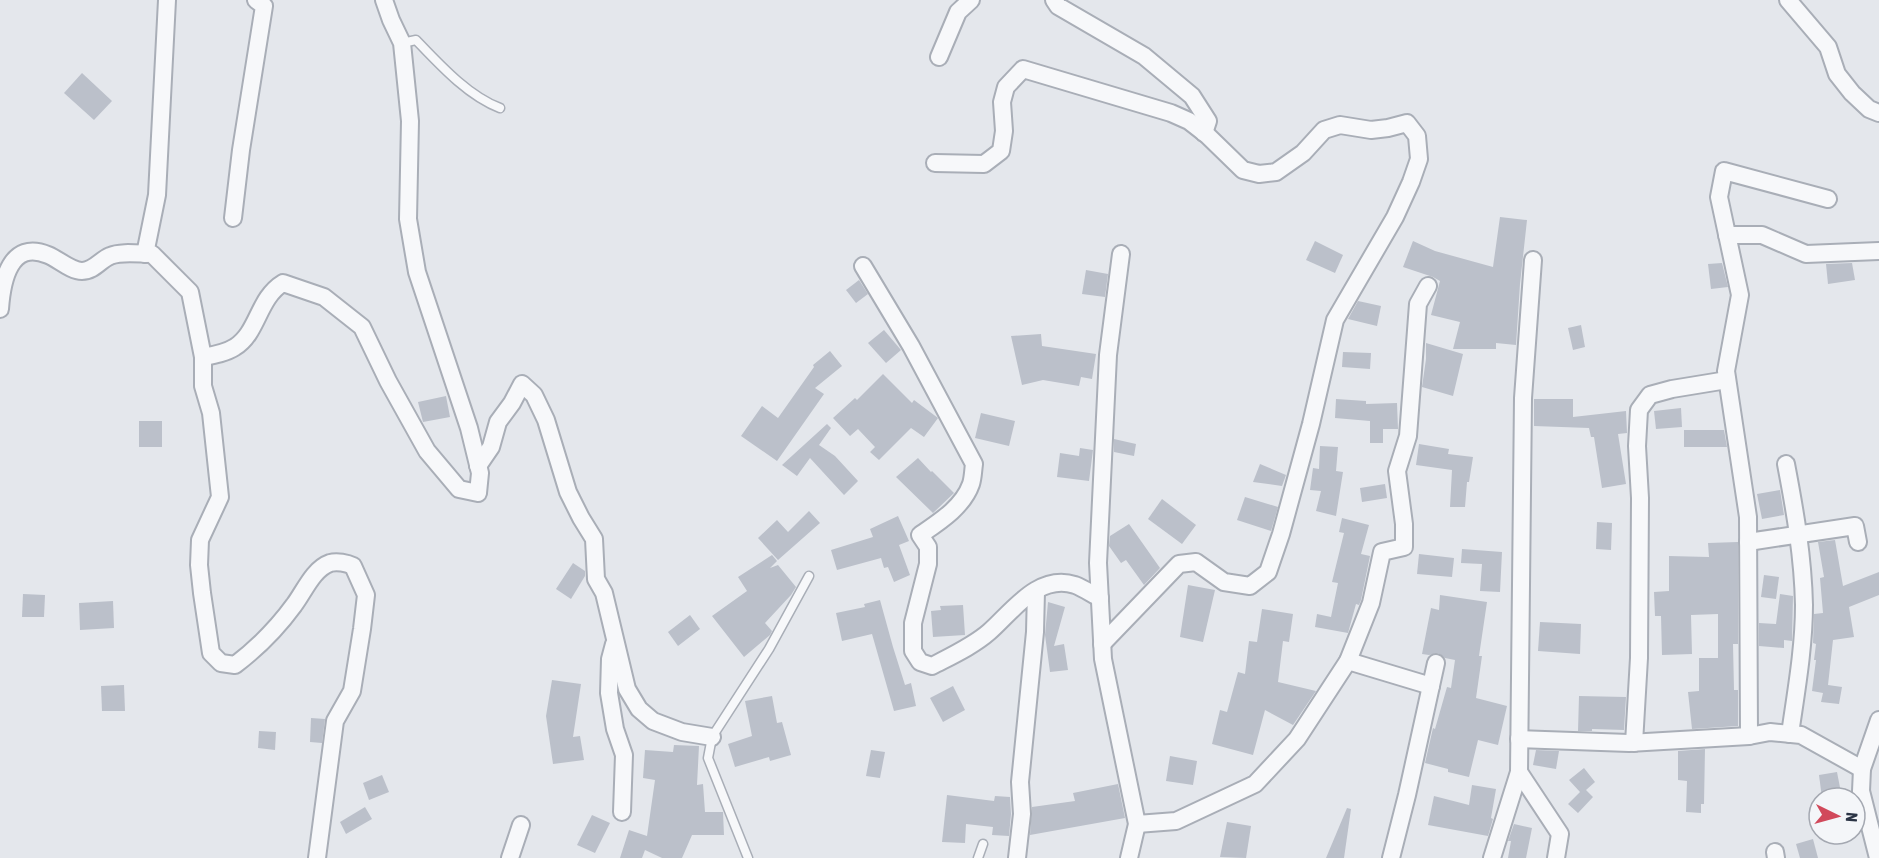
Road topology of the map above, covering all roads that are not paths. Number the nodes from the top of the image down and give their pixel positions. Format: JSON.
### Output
{"nodes":[{"id":1,"x":167,"y":0,"type":"edge"},
{"id":2,"x":384,"y":0,"type":"edge"},
{"id":3,"x":971,"y":0,"type":"edge"},
{"id":4,"x":1054,"y":0,"type":"edge"},
{"id":5,"x":1788,"y":0,"type":"edge"},
{"id":6,"x":263,"y":2,"type":"edge"},
{"id":7,"x":402,"y":43,"type":"junction"},
{"id":8,"x":939,"y":57,"type":"dead end"},
{"id":9,"x":500,"y":108,"type":"dead end"},
{"id":10,"x":1879,"y":113,"type":"edge"},
{"id":11,"x":1204,"y":132,"type":"junction"},
{"id":12,"x":935,"y":163,"type":"dead end"},
{"id":13,"x":1828,"y":199,"type":"dead end"},
{"id":14,"x":233,"y":218,"type":"dead end"},
{"id":15,"x":1727,"y":235,"type":"junction"},
{"id":16,"x":1879,"y":251,"type":"edge"},
{"id":17,"x":145,"y":254,"type":"junction"},
{"id":18,"x":1121,"y":254,"type":"dead end"},
{"id":19,"x":1533,"y":260,"type":"dead end"},
{"id":20,"x":863,"y":266,"type":"dead end"},
{"id":21,"x":1428,"y":286,"type":"dead end"},
{"id":22,"x":0,"y":309,"type":"edge"},
{"id":23,"x":203,"y":357,"type":"junction"},
{"id":24,"x":1727,"y":380,"type":"junction"},
{"id":25,"x":1786,"y":464,"type":"dead end"},
{"id":26,"x":478,"y":466,"type":"junction"},
{"id":27,"x":1799,"y":533,"type":"junction"},
{"id":28,"x":1748,"y":542,"type":"junction"},
{"id":29,"x":1858,"y":542,"type":"dead end"},
{"id":30,"x":809,"y":576,"type":"dead end"},
{"id":31,"x":1036,"y":591,"type":"junction"},
{"id":32,"x":1100,"y":598,"type":"junction"},
{"id":33,"x":615,"y":640,"type":"junction"},
{"id":34,"x":1102,"y":644,"type":"junction"},
{"id":35,"x":1348,"y":661,"type":"junction"},
{"id":36,"x":1436,"y":663,"type":"dead end"},
{"id":37,"x":1431,"y":686,"type":"junction"},
{"id":38,"x":1879,"y":720,"type":"edge"},
{"id":39,"x":1790,"y":734,"type":"junction"},
{"id":40,"x":1749,"y":736,"type":"junction"},
{"id":41,"x":712,"y":737,"type":"junction"},
{"id":42,"x":1519,"y":739,"type":"junction"},
{"id":43,"x":1634,"y":743,"type":"junction"},
{"id":44,"x":1862,"y":769,"type":"junction"},
{"id":45,"x":1519,"y":772,"type":"junction"},
{"id":46,"x":622,"y":812,"type":"dead end"},
{"id":47,"x":1137,"y":824,"type":"junction"},
{"id":48,"x":521,"y":825,"type":"dead end"},
{"id":49,"x":983,"y":844,"type":"dead end"},
{"id":50,"x":316,"y":858,"type":"edge"},
{"id":51,"x":510,"y":858,"type":"edge"},
{"id":52,"x":748,"y":858,"type":"edge"},
{"id":53,"x":978,"y":858,"type":"edge"},
{"id":54,"x":1017,"y":858,"type":"edge"},
{"id":55,"x":1129,"y":858,"type":"edge"},
{"id":56,"x":1391,"y":858,"type":"edge"},
{"id":57,"x":1492,"y":858,"type":"edge"},
{"id":58,"x":1556,"y":858,"type":"edge"},
{"id":59,"x":1878,"y":858,"type":"edge"}],
"edges":[{"from":1,"to":17,"type":"street"},
{"from":2,"to":7,"type":"street"},
{"from":3,"to":8,"type":"street"},
{"from":4,"to":11,"type":"street"},
{"from":5,"to":10,"type":"street"},
{"from":6,"to":14,"type":"street"},
{"from":7,"to":9,"type":"lane"},
{"from":7,"to":26,"type":"street"},
{"from":11,"to":12,"type":"street"},
{"from":11,"to":34,"type":"street"},
{"from":13,"to":15,"type":"street"},
{"from":15,"to":16,"type":"street"},
{"from":15,"to":24,"type":"street"},
{"from":17,"to":22,"type":"street"},
{"from":17,"to":23,"type":"street"},
{"from":18,"to":32,"type":"street"},
{"from":19,"to":42,"type":"street"},
{"from":20,"to":31,"type":"street"},
{"from":21,"to":35,"type":"street"},
{"from":23,"to":26,"type":"street"},
{"from":23,"to":50,"type":"street"},
{"from":24,"to":28,"type":"street"},
{"from":24,"to":43,"type":"street"},
{"from":25,"to":27,"type":"street"},
{"from":26,"to":33,"type":"street"},
{"from":27,"to":28,"type":"street"},
{"from":27,"to":29,"type":"street"},
{"from":27,"to":39,"type":"street"},
{"from":28,"to":40,"type":"street"},
{"from":30,"to":41,"type":"lane"},
{"from":31,"to":32,"type":"street"},
{"from":31,"to":54,"type":"street"},
{"from":32,"to":34,"type":"street"},
{"from":33,"to":41,"type":"street"},
{"from":33,"to":46,"type":"street"},
{"from":34,"to":47,"type":"street"},
{"from":35,"to":37,"type":"street"},
{"from":35,"to":47,"type":"street"},
{"from":36,"to":37,"type":"street"},
{"from":37,"to":56,"type":"street"},
{"from":38,"to":44,"type":"street"},
{"from":39,"to":40,"type":"street"},
{"from":39,"to":44,"type":"street"},
{"from":40,"to":43,"type":"street"},
{"from":41,"to":52,"type":"lane"},
{"from":42,"to":43,"type":"street"},
{"from":42,"to":45,"type":"street"},
{"from":44,"to":59,"type":"street"},
{"from":45,"to":57,"type":"street"},
{"from":45,"to":58,"type":"street"},
{"from":47,"to":55,"type":"street"},
{"from":48,"to":51,"type":"street"},
{"from":49,"to":53,"type":"lane"}]}
